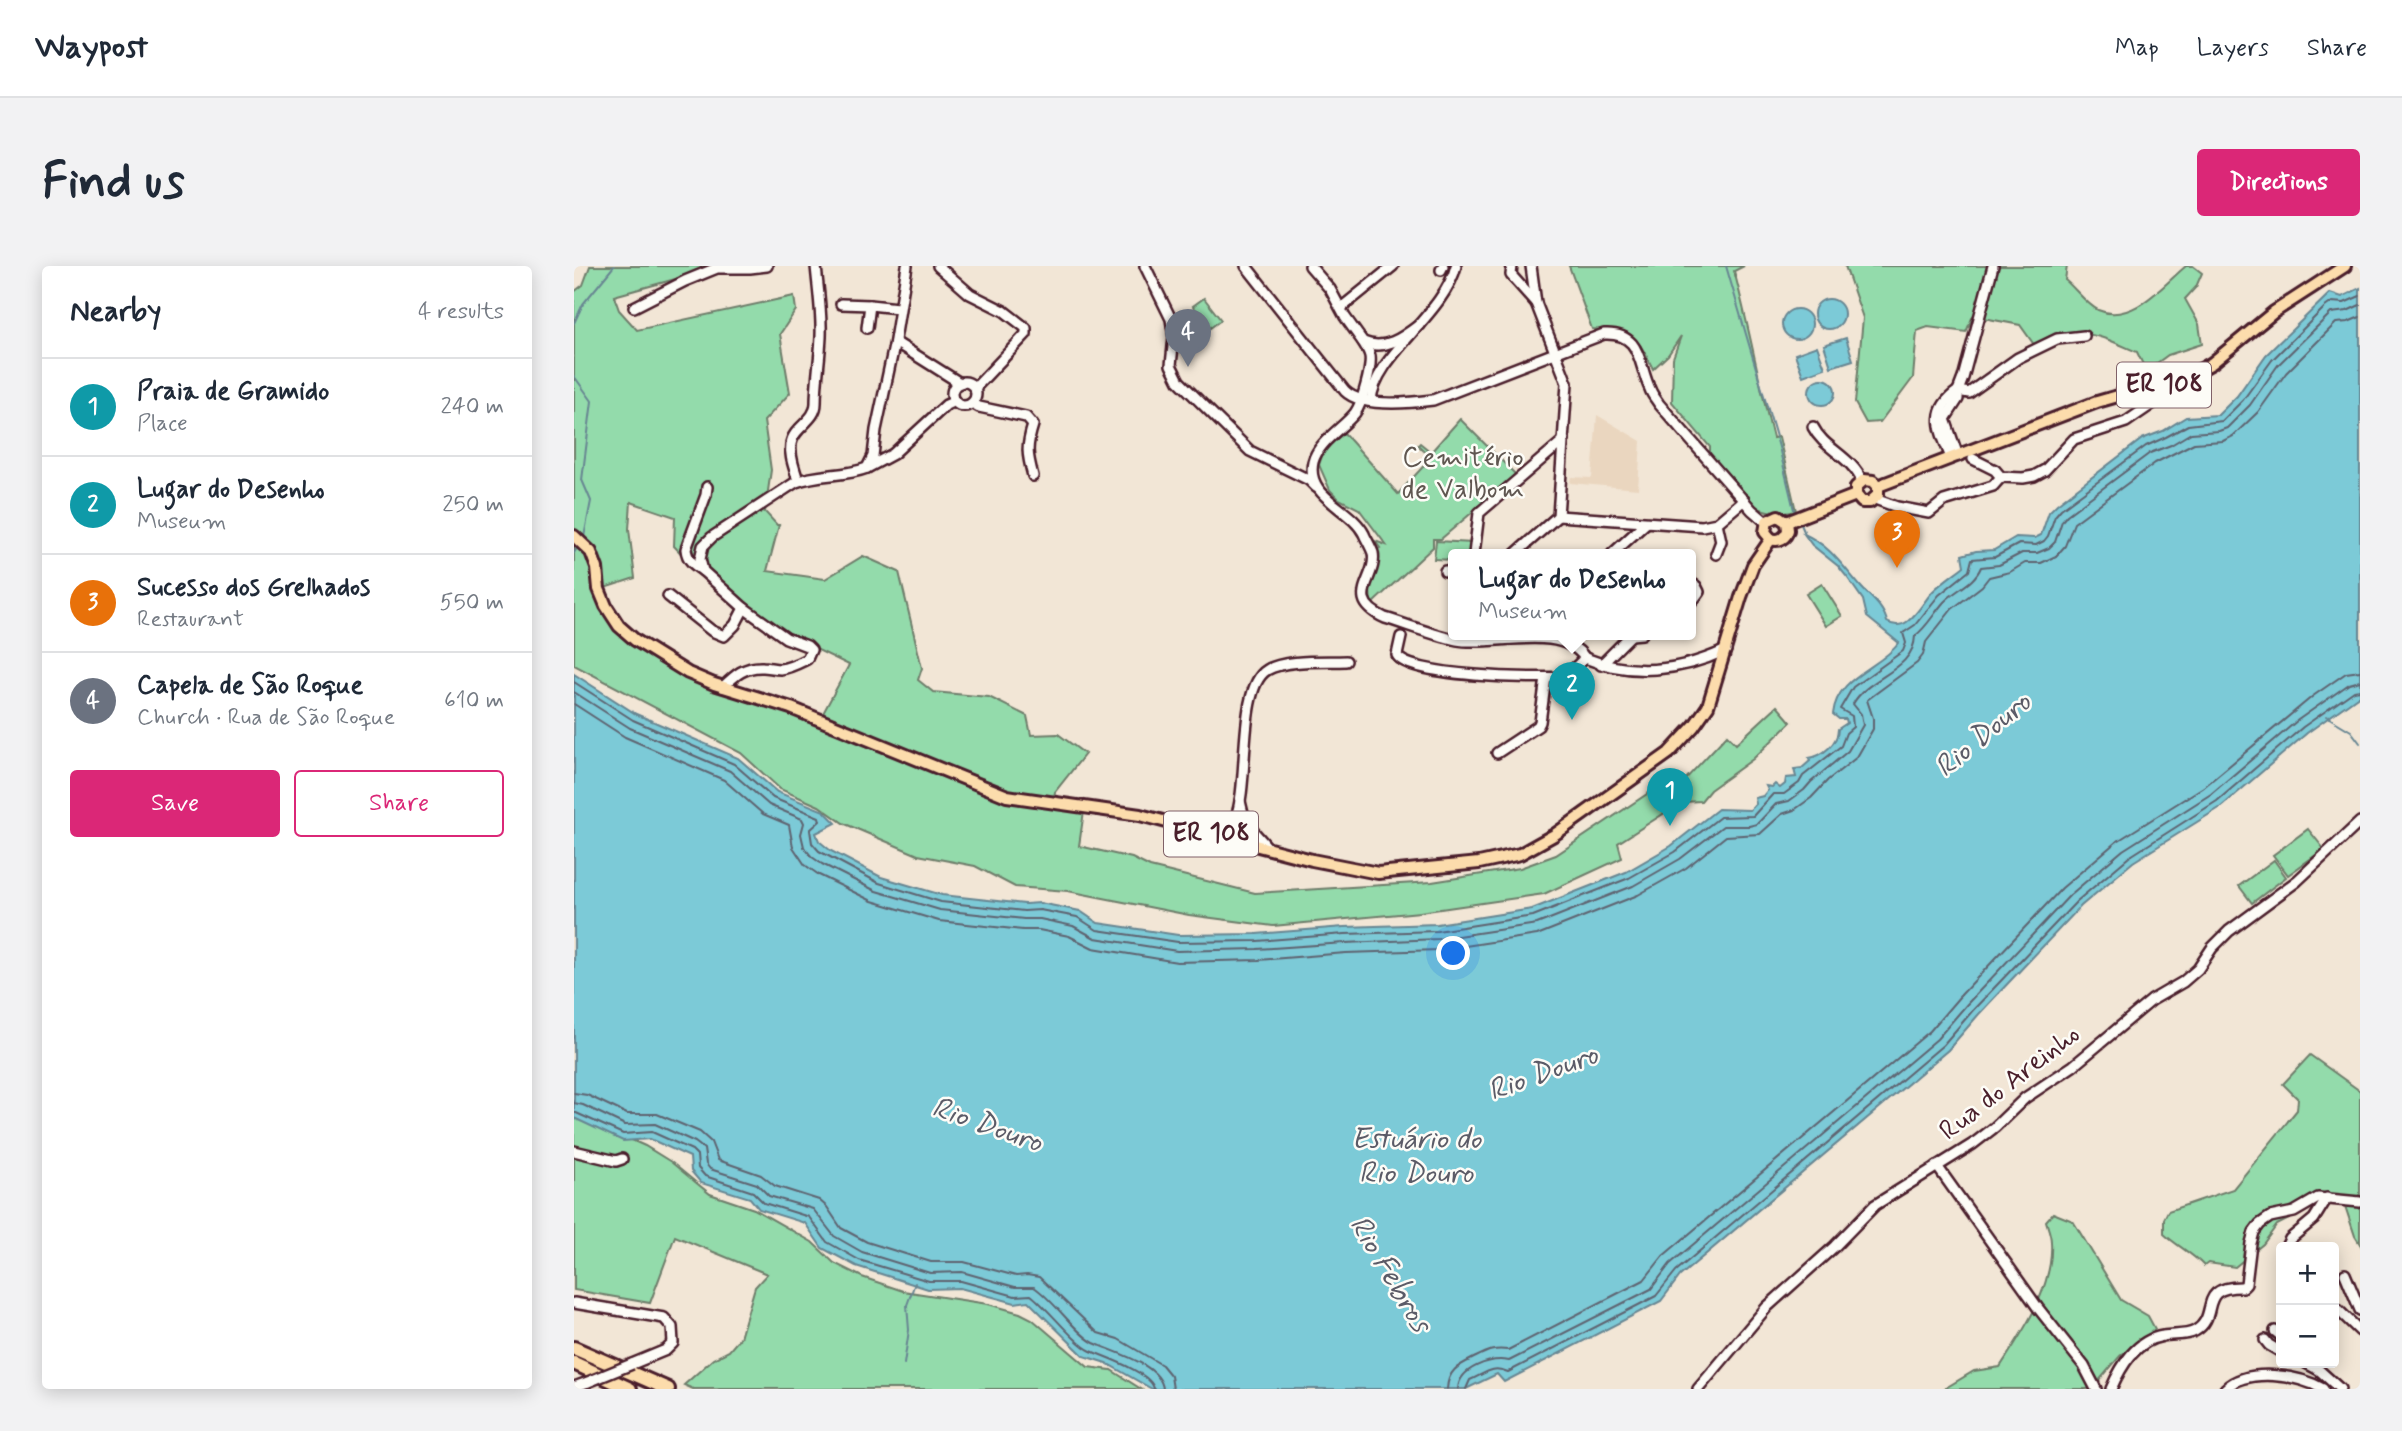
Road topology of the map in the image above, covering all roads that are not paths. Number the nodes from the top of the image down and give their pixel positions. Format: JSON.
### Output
{"nodes":[{"id":1,"x":737,"y":266,"type":"edge"},
{"id":2,"x":767,"y":266,"type":"edge"},
{"id":3,"x":816,"y":266,"type":"edge"},
{"id":4,"x":907,"y":266,"type":"edge"},
{"id":5,"x":938,"y":266,"type":"edge"},
{"id":6,"x":1145,"y":266,"type":"edge"},
{"id":7,"x":1246,"y":266,"type":"edge"},
{"id":8,"x":1310,"y":266,"type":"edge"},
{"id":9,"x":1394,"y":266,"type":"edge"},
{"id":10,"x":1456,"y":266,"type":"edge"},
{"id":11,"x":1512,"y":266,"type":"edge"},
{"id":12,"x":1531,"y":266,"type":"edge"},
{"id":13,"x":1993,"y":266,"type":"edge"},
{"id":14,"x":2345,"y":266,"type":"edge"},
{"id":15,"x":718,"y":267,"type":"edge"},
{"id":16,"x":1536,"y":303,"type":"junction"},
{"id":17,"x":841,"y":304,"type":"dead end"},
{"id":18,"x":870,"y":305,"type":"junction"},
{"id":19,"x":634,"y":307,"type":"dead end"},
{"id":20,"x":898,"y":308,"type":"junction"},
{"id":21,"x":1342,"y":308,"type":"junction"},
{"id":22,"x":1419,"y":325,"type":"junction"},
{"id":23,"x":867,"y":328,"type":"dead end"},
{"id":24,"x":2084,"y":335,"type":"dead end"},
{"id":25,"x":894,"y":342,"type":"junction"},
{"id":26,"x":1363,"y":342,"type":"junction"},
{"id":27,"x":1555,"y":353,"type":"junction"},
{"id":28,"x":960,"y":383,"type":"junction"},
{"id":29,"x":975,"y":388,"type":"junction"},
{"id":30,"x":1958,"y":391,"type":"junction"},
{"id":31,"x":1360,"y":400,"type":"junction"},
{"id":32,"x":2158,"y":400,"type":"dead end"},
{"id":33,"x":955,"y":401,"type":"junction"},
{"id":34,"x":1371,"y":401,"type":"junction"},
{"id":35,"x":972,"y":402,"type":"junction"},
{"id":36,"x":1813,"y":427,"type":"dead end"},
{"id":37,"x":1564,"y":440,"type":"junction"},
{"id":38,"x":1955,"y":457,"type":"junction"},
{"id":39,"x":1973,"y":460,"type":"dead end"},
{"id":40,"x":1313,"y":461,"type":"junction"},
{"id":41,"x":867,"y":468,"type":"junction"},
{"id":42,"x":1292,"y":472,"type":"junction"},
{"id":43,"x":1033,"y":476,"type":"dead end"},
{"id":44,"x":2001,"y":477,"type":"junction"},
{"id":45,"x":798,"y":481,"type":"junction"},
{"id":46,"x":1861,"y":481,"type":"junction"},
{"id":47,"x":1878,"y":486,"type":"junction"},
{"id":48,"x":707,"y":487,"type":"dead end"},
{"id":49,"x":1317,"y":487,"type":"junction"},
{"id":50,"x":1856,"y":495,"type":"junction"},
{"id":51,"x":1875,"y":499,"type":"junction"},
{"id":52,"x":1744,"y":500,"type":"junction"},
{"id":53,"x":1558,"y":516,"type":"junction"},
{"id":54,"x":1794,"y":519,"type":"junction"},
{"id":55,"x":1766,"y":522,"type":"junction"},
{"id":56,"x":1646,"y":523,"type":"junction"},
{"id":57,"x":1717,"y":523,"type":"junction"},
{"id":58,"x":574,"y":536,"type":"edge"},
{"id":59,"x":1771,"y":539,"type":"junction"},
{"id":60,"x":1475,"y":549,"type":"edge"},
{"id":61,"x":1521,"y":549,"type":"edge"},
{"id":62,"x":1617,"y":549,"type":"edge"},
{"id":63,"x":1716,"y":554,"type":"dead end"},
{"id":64,"x":703,"y":571,"type":"junction"},
{"id":65,"x":668,"y":596,"type":"dead end"},
{"id":66,"x":744,"y":608,"type":"junction"},
{"id":67,"x":1448,"y":637,"type":"edge"},
{"id":68,"x":1401,"y":638,"type":"dead end"},
{"id":69,"x":1457,"y":640,"type":"edge"},
{"id":70,"x":1506,"y":640,"type":"edge"},
{"id":71,"x":1560,"y":640,"type":"edge"},
{"id":72,"x":1626,"y":640,"type":"edge"},
{"id":73,"x":1726,"y":650,"type":"junction"},
{"id":74,"x":1585,"y":658,"type":"junction"},
{"id":75,"x":1346,"y":661,"type":"dead end"},
{"id":76,"x":1601,"y":665,"type":"junction"},
{"id":77,"x":1546,"y":678,"type":"junction"},
{"id":78,"x":723,"y":687,"type":"junction"},
{"id":79,"x":1496,"y":753,"type":"dead end"},
{"id":80,"x":1239,"y":800,"type":"junction"},
{"id":81,"x":1234,"y":820,"type":"junction"},
{"id":82,"x":1245,"y":822,"type":"junction"},
{"id":83,"x":2360,"y":822,"type":"edge"},
{"id":84,"x":1213,"y":835,"type":"junction"},
{"id":85,"x":1235,"y":840,"type":"junction"},
{"id":86,"x":1268,"y":848,"type":"junction"},
{"id":87,"x":574,"y":1151,"type":"edge"},
{"id":88,"x":622,"y":1159,"type":"dead end"},
{"id":89,"x":1937,"y":1166,"type":"junction"},
{"id":90,"x":2327,"y":1198,"type":"junction"},
{"id":91,"x":2360,"y":1202,"type":"edge"},
{"id":92,"x":2288,"y":1242,"type":"edge"},
{"id":93,"x":2345,"y":1274,"type":"dead end"},
{"id":94,"x":574,"y":1303,"type":"edge"},
{"id":95,"x":2360,"y":1310,"type":"edge"},
{"id":96,"x":2339,"y":1311,"type":"edge"},
{"id":97,"x":2360,"y":1331,"type":"edge"},
{"id":98,"x":2265,"y":1340,"type":"dead end"},
{"id":99,"x":574,"y":1348,"type":"edge"},
{"id":100,"x":2276,"y":1349,"type":"edge"},
{"id":101,"x":574,"y":1363,"type":"edge"},
{"id":102,"x":2314,"y":1368,"type":"edge"},
{"id":103,"x":574,"y":1387,"type":"edge"},
{"id":104,"x":630,"y":1389,"type":"edge"},
{"id":105,"x":668,"y":1389,"type":"edge"},
{"id":106,"x":1698,"y":1389,"type":"edge"},
{"id":107,"x":2096,"y":1389,"type":"edge"},
{"id":108,"x":2111,"y":1389,"type":"edge"},
{"id":109,"x":2225,"y":1389,"type":"edge"},
{"id":110,"x":2323,"y":1389,"type":"edge"},
{"id":111,"x":2340,"y":1389,"type":"edge"}],
"edges":[{"from":1,"to":2,"type":"street"},
{"from":1,"to":15,"type":"street"},
{"from":3,"to":45,"type":"street"},
{"from":4,"to":20,"type":"street"},
{"from":5,"to":29,"type":"street"},
{"from":6,"to":42,"type":"street"},
{"from":7,"to":31,"type":"street"},
{"from":8,"to":21,"type":"street"},
{"from":9,"to":21,"type":"street"},
{"from":10,"to":22,"type":"street"},
{"from":11,"to":16,"type":"street"},
{"from":12,"to":16,"type":"street"},
{"from":13,"to":30,"type":"street"},
{"from":14,"to":38,"type":"main road","number":"ER 108"},
{"from":15,"to":19,"type":"street"},
{"from":16,"to":27,"type":"street"},
{"from":17,"to":18,"type":"street"},
{"from":18,"to":20,"type":"street"},
{"from":18,"to":23,"type":"street"},
{"from":20,"to":25,"type":"street"},
{"from":21,"to":26,"type":"street"},
{"from":22,"to":26,"type":"street"},
{"from":22,"to":34,"type":"street"},
{"from":24,"to":30,"type":"street"},
{"from":25,"to":28,"type":"street"},
{"from":25,"to":41,"type":"street"},
{"from":26,"to":31,"type":"street"},
{"from":27,"to":34,"type":"street"},
{"from":27,"to":37,"type":"street"},
{"from":27,"to":52,"type":"street"},
{"from":28,"to":29,"type":"street"},
{"from":28,"to":33,"type":"street"},
{"from":29,"to":35,"type":"street"},
{"from":30,"to":38,"type":"street"},
{"from":31,"to":34,"type":"street"},
{"from":31,"to":40,"type":"street"},
{"from":32,"to":44,"type":"street"},
{"from":33,"to":35,"type":"street"},
{"from":33,"to":41,"type":"street"},
{"from":35,"to":43,"type":"street"},
{"from":36,"to":46,"type":"street"},
{"from":37,"to":53,"type":"street"},
{"from":37,"to":60,"type":"street"},
{"from":38,"to":47,"type":"main road","number":"ER 108"},
{"from":39,"to":44,"type":"street"},
{"from":40,"to":42,"type":"street"},
{"from":40,"to":49,"type":"street"},
{"from":41,"to":45,"type":"street"},
{"from":42,"to":49,"type":"street"},
{"from":44,"to":51,"type":"street"},
{"from":45,"to":64,"type":"street"},
{"from":46,"to":47,"type":"main road"},
{"from":46,"to":50,"type":"main road"},
{"from":47,"to":51,"type":"main road"},
{"from":48,"to":64,"type":"street"},
{"from":49,"to":67,"type":"street"},
{"from":50,"to":51,"type":"main road"},
{"from":50,"to":54,"type":"main road","number":"ER 108"},
{"from":52,"to":55,"type":"street"},
{"from":52,"to":57,"type":"street"},
{"from":53,"to":56,"type":"street"},
{"from":53,"to":61,"type":"street"},
{"from":54,"to":55,"type":"main road","number":"ER 108"},
{"from":54,"to":59,"type":"main road","number":"ER 108"},
{"from":55,"to":59,"type":"main road"},
{"from":56,"to":57,"type":"street"},
{"from":56,"to":62,"type":"street"},
{"from":57,"to":63,"type":"street"},
{"from":58,"to":78,"type":"main road","number":"ER 108"},
{"from":59,"to":73,"type":"main road","number":"ER 108"},
{"from":64,"to":66,"type":"street"},
{"from":65,"to":66,"type":"street"},
{"from":66,"to":78,"type":"street"},
{"from":68,"to":77,"type":"street"},
{"from":69,"to":70,"type":"street"},
{"from":71,"to":74,"type":"street"},
{"from":72,"to":76,"type":"street"},
{"from":73,"to":76,"type":"street"},
{"from":73,"to":86,"type":"main road","number":"ER 108"},
{"from":74,"to":76,"type":"street"},
{"from":74,"to":77,"type":"street"},
{"from":75,"to":80,"type":"street"},
{"from":77,"to":79,"type":"street"},
{"from":78,"to":84,"type":"main road","number":"ER 108"},
{"from":80,"to":81,"type":"street"},
{"from":80,"to":82,"type":"street"},
{"from":81,"to":84,"type":"street"},
{"from":81,"to":85,"type":"street"},
{"from":82,"to":85,"type":"street"},
{"from":82,"to":86,"type":"street"},
{"from":83,"to":89,"type":"street","name":"Rua do Areinho"},
{"from":84,"to":85,"type":"main road","number":"ER 108"},
{"from":85,"to":86,"type":"main road","number":"ER 108"},
{"from":87,"to":88,"type":"street"},
{"from":89,"to":106,"type":"street","name":"Rua do Areinho"},
{"from":89,"to":107,"type":"street"},
{"from":90,"to":91,"type":"street"},
{"from":90,"to":92,"type":"street"},
{"from":90,"to":108,"type":"street"},
{"from":93,"to":95,"type":"street"},
{"from":94,"to":103,"type":"street","bridge":true},
{"from":96,"to":97,"type":"street"},
{"from":98,"to":100,"type":"street"},
{"from":99,"to":105,"type":"highway"},
{"from":101,"to":104,"type":"highway"},
{"from":102,"to":111,"type":"street"},
{"from":109,"to":110,"type":"street"}]}
